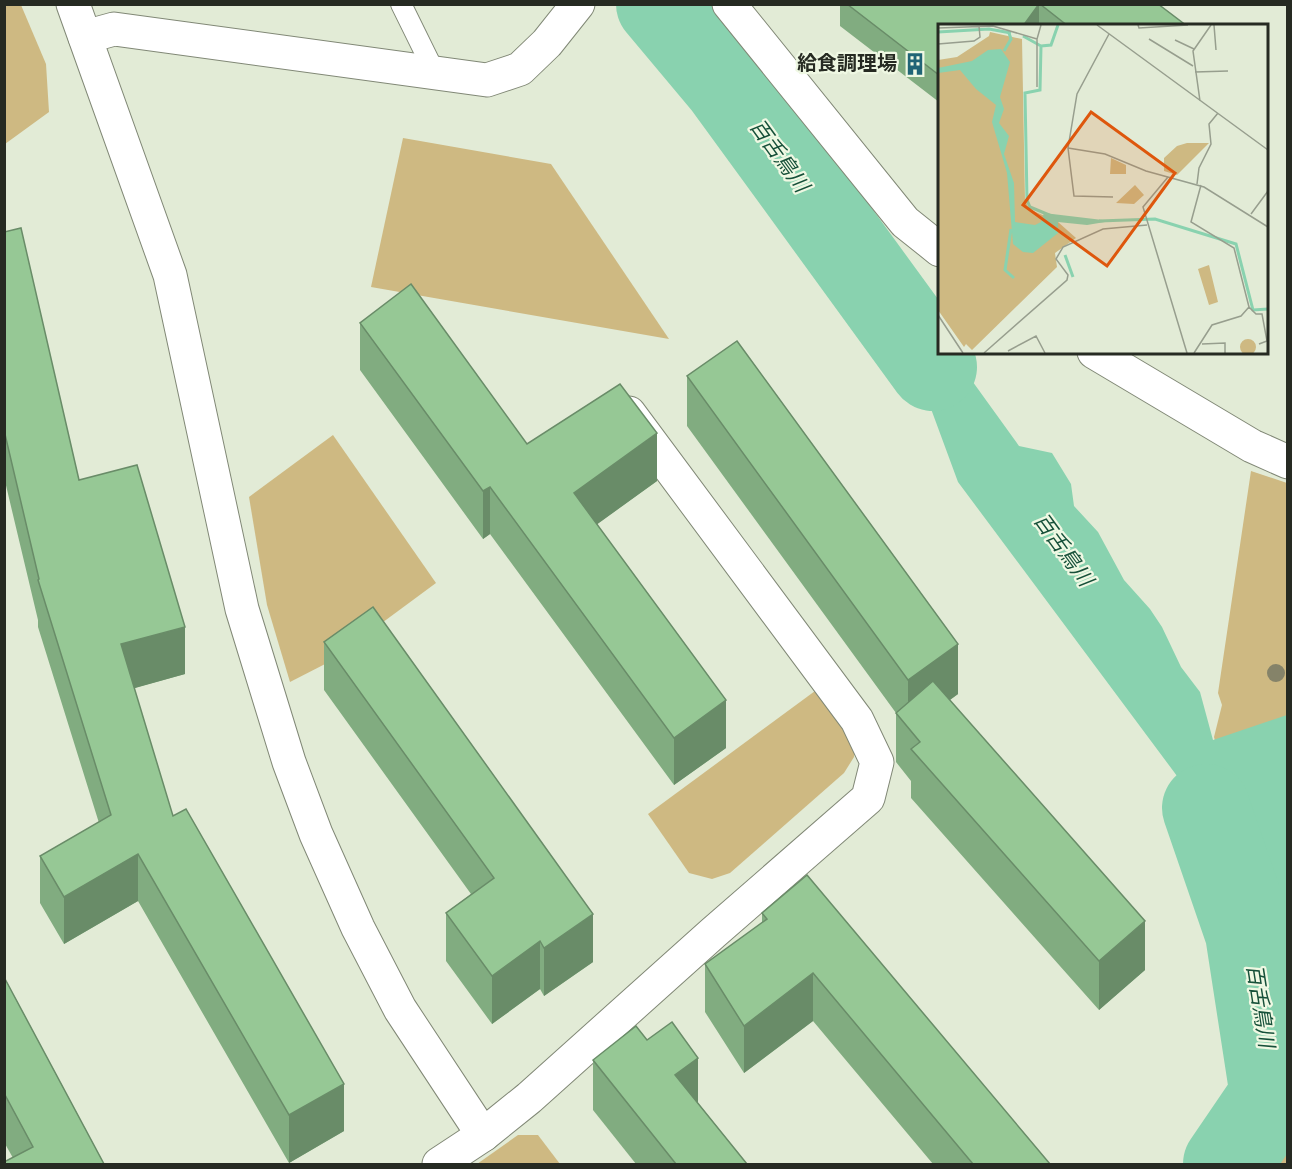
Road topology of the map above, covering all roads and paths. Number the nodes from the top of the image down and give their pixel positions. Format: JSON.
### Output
{"nodes":[{"id":1,"x":73,"y":4,"type":"edge"},
{"id":2,"x":401,"y":4,"type":"edge"},
{"id":3,"x":578,"y":4,"type":"edge"},
{"id":4,"x":729,"y":4,"type":"edge"},
{"id":5,"x":85,"y":37,"type":"junction"},
{"id":6,"x":434,"y":71,"type":"junction"},
{"id":7,"x":938,"y":249,"type":"edge"},
{"id":8,"x":1097,"y":354,"type":"edge"},
{"id":9,"x":623,"y":404,"type":"edge"},
{"id":10,"x":1287,"y":462,"type":"edge"},
{"id":11,"x":483,"y":1135,"type":"junction"},
{"id":12,"x":439,"y":1164,"type":"edge"}],
"edges":[{"from":1,"to":5,"type":"street"},
{"from":2,"to":6,"type":"lane"},
{"from":3,"to":6,"type":"street"},
{"from":4,"to":7,"type":"street"},
{"from":5,"to":6,"type":"street"},
{"from":5,"to":11,"type":"street"},
{"from":8,"to":10,"type":"street"},
{"from":9,"to":11,"type":"street"},
{"from":11,"to":12,"type":"street"}]}
